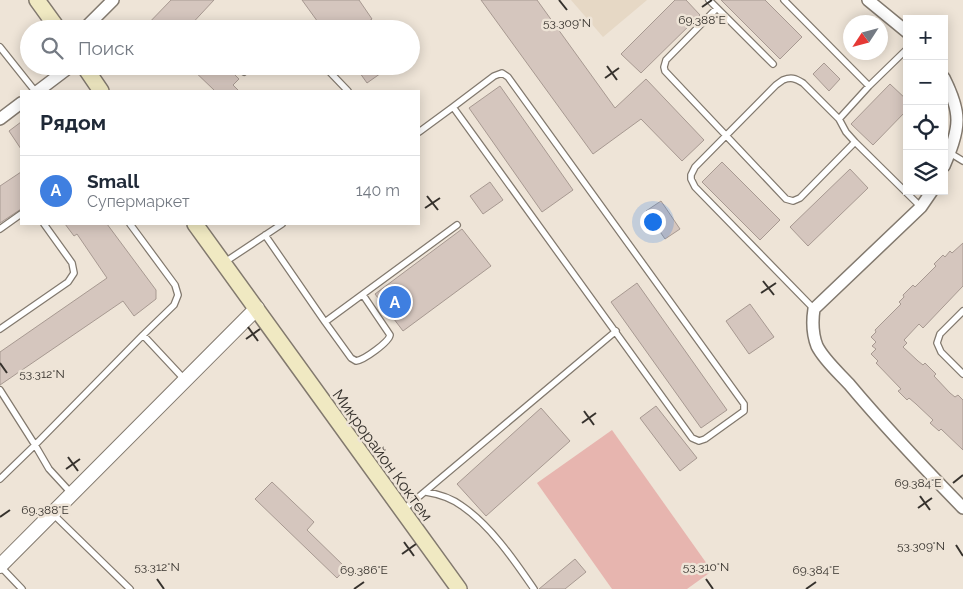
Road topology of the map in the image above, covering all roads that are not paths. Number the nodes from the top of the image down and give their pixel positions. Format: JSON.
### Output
{"nodes":[{"id":1,"x":37,"y":0,"type":"edge"},
{"id":2,"x":113,"y":0,"type":"edge"},
{"id":3,"x":709,"y":0,"type":"edge"},
{"id":4,"x":784,"y":0,"type":"edge"},
{"id":5,"x":868,"y":0,"type":"edge"},
{"id":6,"x":716,"y":8,"type":"junction"},
{"id":7,"x":51,"y":20,"type":"edge"},
{"id":8,"x":93,"y":20,"type":"edge"},
{"id":9,"x":903,"y":29,"type":"edge"},
{"id":10,"x":0,"y":47,"type":"edge"},
{"id":11,"x":903,"y":53,"type":"edge"},
{"id":12,"x":773,"y":64,"type":"dead end"},
{"id":13,"x":20,"y":71,"type":"edge"},
{"id":14,"x":23,"y":75,"type":"edge"},
{"id":15,"x":58,"y":75,"type":"edge"},
{"id":16,"x":90,"y":75,"type":"edge"},
{"id":17,"x":333,"y":75,"type":"edge"},
{"id":18,"x":869,"y":86,"type":"junction"},
{"id":19,"x":948,"y":88,"type":"edge"},
{"id":20,"x":35,"y":90,"type":"edge"},
{"id":21,"x":37,"y":90,"type":"edge"},
{"id":22,"x":100,"y":90,"type":"edge"},
{"id":23,"x":347,"y":90,"type":"edge"},
{"id":24,"x":20,"y":104,"type":"edge"},
{"id":25,"x":453,"y":107,"type":"junction"},
{"id":26,"x":0,"y":119,"type":"edge"},
{"id":27,"x":839,"y":119,"type":"junction"},
{"id":28,"x":960,"y":120,"type":"edge"},
{"id":29,"x":420,"y":131,"type":"edge"},
{"id":30,"x":725,"y":136,"type":"junction"},
{"id":31,"x":856,"y":142,"type":"junction"},
{"id":32,"x":950,"y":153,"type":"junction"},
{"id":33,"x":948,"y":157,"type":"edge"},
{"id":34,"x":963,"y":162,"type":"edge"},
{"id":35,"x":929,"y":195,"type":"edge"},
{"id":36,"x":921,"y":207,"type":"junction"},
{"id":37,"x":20,"y":215,"type":"edge"},
{"id":38,"x":45,"y":225,"type":"edge"},
{"id":39,"x":131,"y":225,"type":"edge"},
{"id":40,"x":196,"y":225,"type":"edge"},
{"id":41,"x":280,"y":225,"type":"edge"},
{"id":42,"x":457,"y":225,"type":"dead end"},
{"id":43,"x":0,"y":229,"type":"edge"},
{"id":44,"x":265,"y":235,"type":"junction"},
{"id":45,"x":223,"y":263,"type":"junction"},
{"id":46,"x":363,"y":295,"type":"junction"},
{"id":47,"x":257,"y":308,"type":"junction"},
{"id":48,"x":814,"y":308,"type":"junction"},
{"id":49,"x":963,"y":311,"type":"edge"},
{"id":50,"x":324,"y":322,"type":"junction"},
{"id":51,"x":0,"y":329,"type":"edge"},
{"id":52,"x":616,"y":331,"type":"junction"},
{"id":53,"x":143,"y":335,"type":"junction"},
{"id":54,"x":963,"y":374,"type":"edge"},
{"id":55,"x":185,"y":380,"type":"junction"},
{"id":56,"x":0,"y":390,"type":"edge"},
{"id":57,"x":35,"y":445,"type":"junction"},
{"id":58,"x":0,"y":479,"type":"edge"},
{"id":59,"x":426,"y":492,"type":"junction"},
{"id":60,"x":72,"y":494,"type":"junction"},
{"id":61,"x":963,"y":508,"type":"edge"},
{"id":62,"x":401,"y":511,"type":"junction"},
{"id":63,"x":53,"y":513,"type":"junction"},
{"id":64,"x":0,"y":566,"type":"edge"},
{"id":65,"x":22,"y":589,"type":"edge"},
{"id":66,"x":130,"y":589,"type":"edge"},
{"id":67,"x":459,"y":589,"type":"edge"},
{"id":68,"x":534,"y":589,"type":"edge"}],
"edges":[{"from":1,"to":7,"type":"main road"},
{"from":2,"to":8,"type":"street"},
{"from":3,"to":6,"type":"lane"},
{"from":4,"to":18,"type":"lane"},
{"from":5,"to":9,"type":"street"},
{"from":6,"to":12,"type":"lane"},
{"from":6,"to":30,"type":"lane"},
{"from":10,"to":13,"type":"lane"},
{"from":11,"to":18,"type":"lane"},
{"from":14,"to":20,"type":"lane"},
{"from":15,"to":21,"type":"street"},
{"from":16,"to":22,"type":"main road"},
{"from":17,"to":23,"type":"lane"},
{"from":18,"to":27,"type":"lane"},
{"from":19,"to":28,"type":"street"},
{"from":24,"to":26,"type":"street"},
{"from":25,"to":29,"type":"lane"},
{"from":25,"to":52,"type":"lane"},
{"from":25,"to":52,"type":"lane"},
{"from":27,"to":30,"type":"lane"},
{"from":27,"to":31,"type":"lane"},
{"from":28,"to":32,"type":"street"},
{"from":30,"to":31,"type":"lane"},
{"from":30,"to":48,"type":"lane"},
{"from":31,"to":36,"type":"lane"},
{"from":32,"to":33,"type":"street"},
{"from":32,"to":34,"type":"lane"},
{"from":35,"to":36,"type":"street"},
{"from":36,"to":48,"type":"street"},
{"from":37,"to":43,"type":"lane"},
{"from":38,"to":51,"type":"lane"},
{"from":39,"to":53,"type":"lane"},
{"from":40,"to":45,"type":"main road","name":"Микрорайон Коктем"},
{"from":41,"to":44,"type":"lane"},
{"from":42,"to":46,"type":"lane"},
{"from":44,"to":45,"type":"lane"},
{"from":44,"to":50,"type":"lane"},
{"from":45,"to":47,"type":"main road","name":"Микрорайон Коктем"},
{"from":46,"to":50,"type":"lane"},
{"from":46,"to":50,"type":"lane"},
{"from":47,"to":55,"type":"street"},
{"from":47,"to":62,"type":"main road","name":"Микрорайон Коктем"},
{"from":48,"to":61,"type":"street"},
{"from":49,"to":54,"type":"lane"},
{"from":52,"to":59,"type":"lane"},
{"from":53,"to":55,"type":"lane"},
{"from":53,"to":57,"type":"lane"},
{"from":55,"to":60,"type":"street"},
{"from":56,"to":57,"type":"lane"},
{"from":57,"to":58,"type":"lane"},
{"from":57,"to":60,"type":"lane"},
{"from":59,"to":62,"type":"lane"},
{"from":59,"to":68,"type":"lane"},
{"from":60,"to":63,"type":"street"},
{"from":62,"to":67,"type":"main road","name":"Микрорайон Коктем"},
{"from":63,"to":64,"type":"street"},
{"from":63,"to":66,"type":"lane"},
{"from":64,"to":65,"type":"lane"}]}
